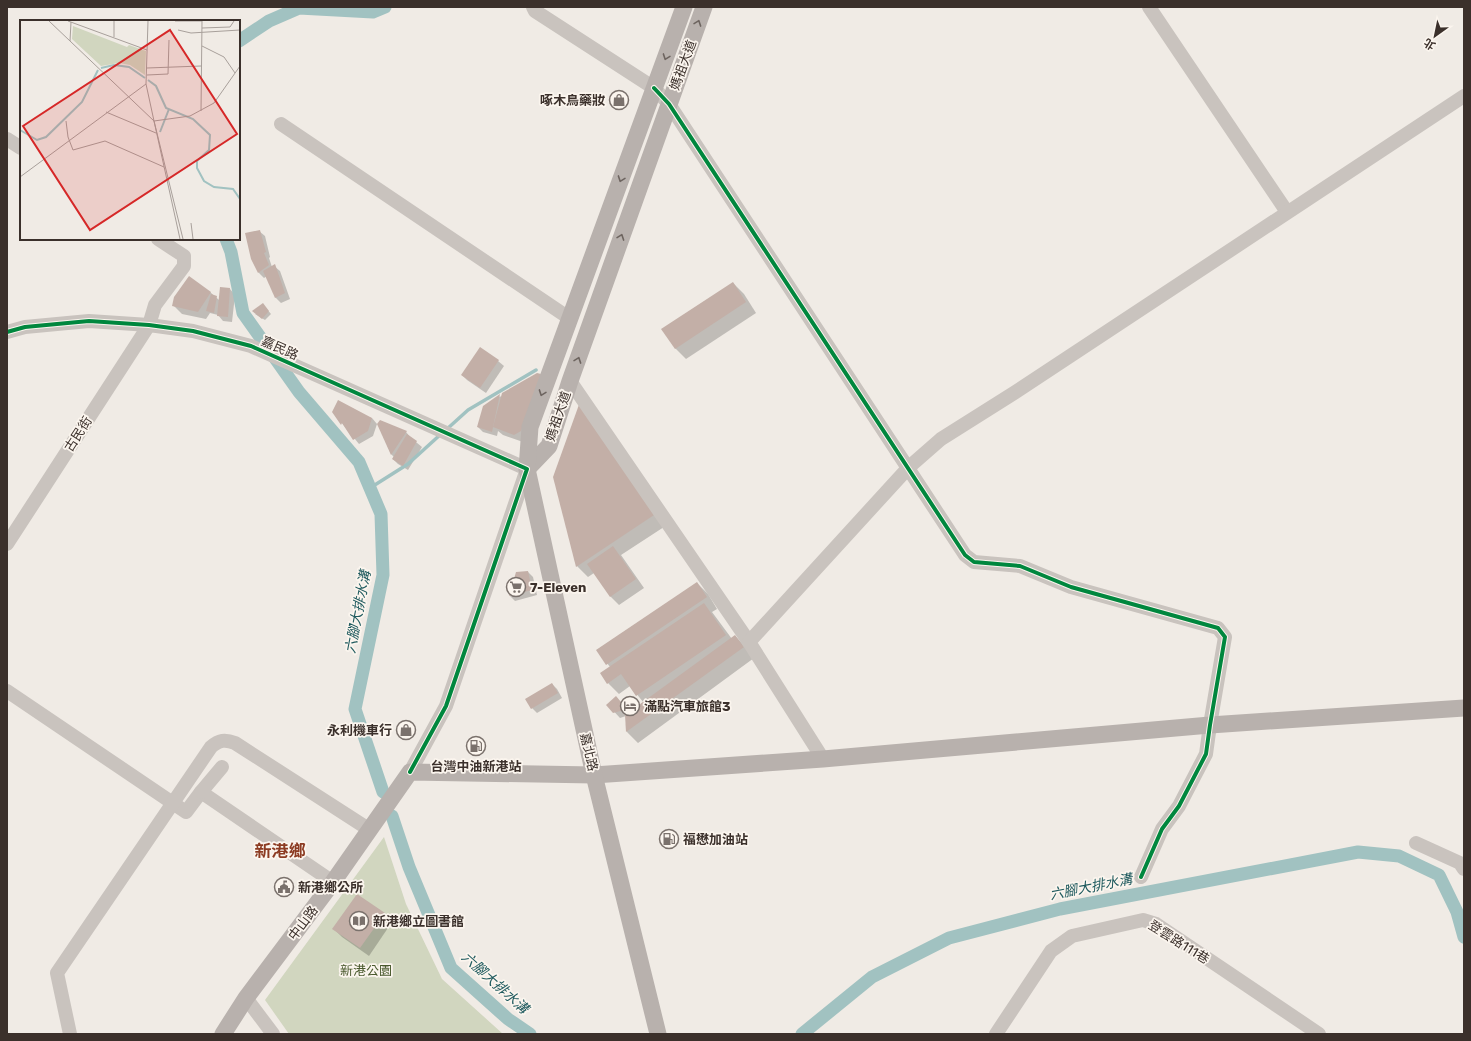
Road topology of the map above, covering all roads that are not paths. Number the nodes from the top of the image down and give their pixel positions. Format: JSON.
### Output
{"nodes":[{"id":1,"x":533,"y":7,"type":"edge"},
{"id":2,"x":684,"y":7,"type":"edge"},
{"id":3,"x":704,"y":7,"type":"edge"},
{"id":4,"x":1149,"y":7,"type":"edge"},
{"id":5,"x":654,"y":88,"type":"junction"},
{"id":6,"x":1464,"y":96,"type":"edge"},
{"id":7,"x":669,"y":104,"type":"junction"},
{"id":8,"x":281,"y":124,"type":"dead end"},
{"id":9,"x":7,"y":139,"type":"edge"},
{"id":10,"x":20,"y":147,"type":"edge"},
{"id":11,"x":1287,"y":212,"type":"junction"},
{"id":12,"x":160,"y":240,"type":"edge"},
{"id":13,"x":569,"y":318,"type":"junction"},
{"id":14,"x":149,"y":325,"type":"junction"},
{"id":15,"x":7,"y":332,"type":"edge"},
{"id":16,"x":570,"y":381,"type":"junction"},
{"id":17,"x":908,"y":467,"type":"junction"},
{"id":18,"x":527,"y":469,"type":"junction"},
{"id":19,"x":7,"y":544,"type":"edge"},
{"id":20,"x":749,"y":642,"type":"junction"},
{"id":21,"x":7,"y":691,"type":"edge"},
{"id":22,"x":1464,"y":708,"type":"edge"},
{"id":23,"x":1210,"y":725,"type":"junction"},
{"id":24,"x":823,"y":759,"type":"junction"},
{"id":25,"x":222,"y":767,"type":"dead end"},
{"id":26,"x":410,"y":772,"type":"junction"},
{"id":27,"x":594,"y":774,"type":"junction"},
{"id":28,"x":201,"y":792,"type":"junction"},
{"id":29,"x":173,"y":803,"type":"junction"},
{"id":30,"x":370,"y":830,"type":"junction"},
{"id":31,"x":1416,"y":843,"type":"dead end"},
{"id":32,"x":1464,"y":870,"type":"edge"},
{"id":33,"x":1141,"y":877,"type":"dead end"},
{"id":34,"x":334,"y":882,"type":"junction"},
{"id":35,"x":246,"y":998,"type":"junction"},
{"id":36,"x":70,"y":1034,"type":"edge"},
{"id":37,"x":223,"y":1034,"type":"edge"},
{"id":38,"x":273,"y":1034,"type":"edge"},
{"id":39,"x":658,"y":1034,"type":"edge"},
{"id":40,"x":996,"y":1034,"type":"edge"},
{"id":41,"x":1319,"y":1034,"type":"edge"}],
"edges":[{"from":1,"to":5,"type":"street"},
{"from":2,"to":5,"type":"main road","name":"媽祖大道","one_way":true},
{"from":7,"to":3,"type":"main road","name":"媽祖大道","one_way":true},
{"from":4,"to":11,"type":"street"},
{"from":5,"to":7,"type":"street"},
{"from":5,"to":13,"type":"main road","name":"媽祖大道","one_way":true},
{"from":6,"to":11,"type":"street"},
{"from":16,"to":7,"type":"main road","name":"媽祖大道","one_way":true},
{"from":7,"to":17,"type":"street"},
{"from":8,"to":13,"type":"street"},
{"from":9,"to":10,"type":"street"},
{"from":11,"to":17,"type":"street"},
{"from":12,"to":14,"type":"street","name":"古民街"},
{"from":13,"to":18,"type":"main road","name":"媽祖大道","one_way":true},
{"from":14,"to":15,"type":"street","name":"嘉民路"},
{"from":14,"to":18,"type":"street","name":"嘉民路"},
{"from":14,"to":19,"type":"street","name":"古民街"},
{"from":16,"to":18,"type":"main road","name":"媽祖大道"},
{"from":16,"to":20,"type":"street"},
{"from":17,"to":20,"type":"street"},
{"from":17,"to":23,"type":"street"},
{"from":18,"to":26,"type":"street"},
{"from":18,"to":27,"type":"main road","name":"嘉北路"},
{"from":20,"to":24,"type":"street"},
{"from":21,"to":29,"type":"street"},
{"from":22,"to":23,"type":"main road"},
{"from":23,"to":24,"type":"main road"},
{"from":23,"to":33,"type":"street"},
{"from":24,"to":27,"type":"main road"},
{"from":25,"to":28,"type":"street"},
{"from":26,"to":27,"type":"main road"},
{"from":26,"to":30,"type":"main road","name":"中山路"},
{"from":27,"to":39,"type":"main road","name":"嘉北路"},
{"from":28,"to":29,"type":"street"},
{"from":28,"to":34,"type":"street"},
{"from":29,"to":30,"type":"street"},
{"from":29,"to":36,"type":"street"},
{"from":30,"to":34,"type":"main road","name":"中山路"},
{"from":31,"to":32,"type":"street"},
{"from":34,"to":35,"type":"main road","name":"中山路"},
{"from":35,"to":37,"type":"main road","name":"中山路"},
{"from":35,"to":38,"type":"street"},
{"from":40,"to":41,"type":"street","name":"登雲路111巷"}]}
